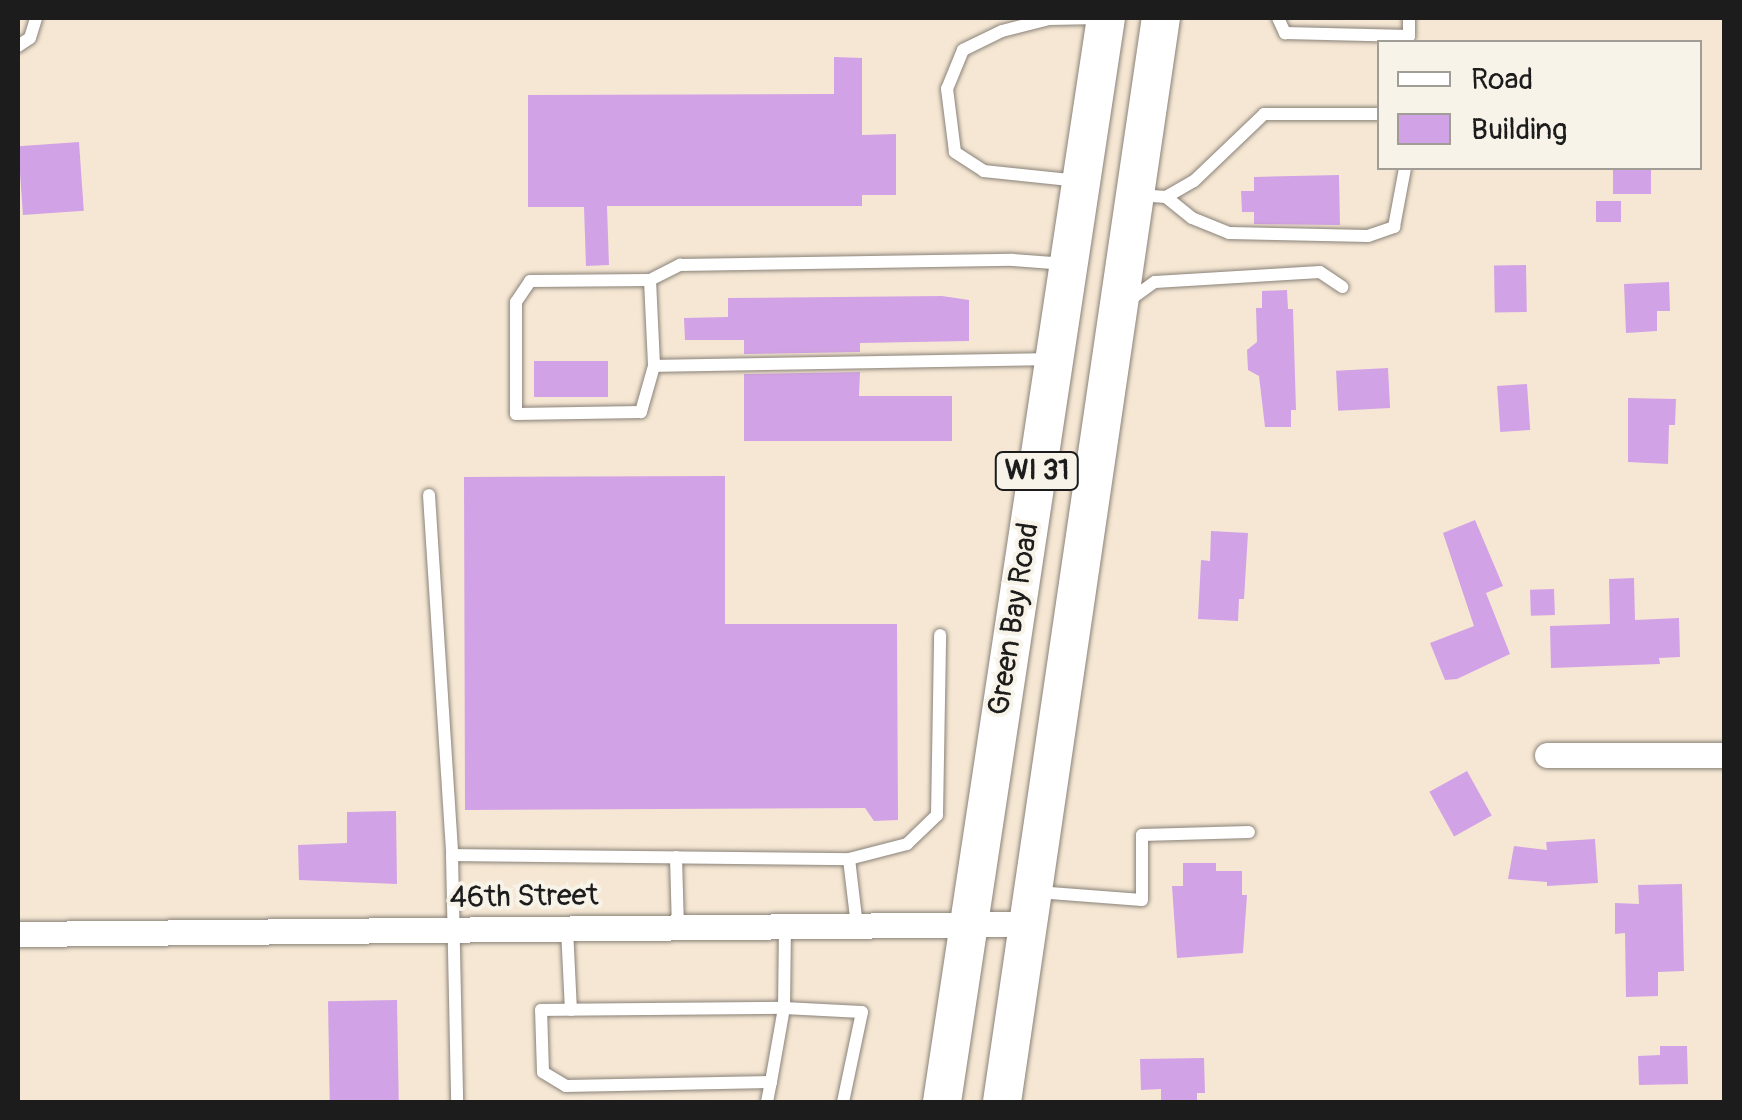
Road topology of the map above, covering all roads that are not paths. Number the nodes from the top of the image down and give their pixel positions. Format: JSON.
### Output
{"nodes":[{"id":1,"x":36,"y":18,"type":"edge"},
{"id":2,"x":1106,"y":18,"type":"edge"},
{"id":3,"x":1161,"y":18,"type":"edge"},
{"id":4,"x":1278,"y":18,"type":"edge"},
{"id":5,"x":1409,"y":18,"type":"edge"},
{"id":6,"x":18,"y":46,"type":"edge"},
{"id":7,"x":1377,"y":114,"type":"edge"},
{"id":8,"x":1405,"y":170,"type":"edge"},
{"id":9,"x":1082,"y":181,"type":"junction"},
{"id":10,"x":1151,"y":196,"type":"junction"},
{"id":11,"x":1069,"y":264,"type":"junction"},
{"id":12,"x":650,"y":280,"type":"junction"},
{"id":13,"x":1342,"y":287,"type":"dead end"},
{"id":14,"x":1120,"y":306,"type":"junction"},
{"id":15,"x":1054,"y":359,"type":"junction"},
{"id":16,"x":654,"y":366,"type":"junction"},
{"id":17,"x":429,"y":495,"type":"dead end"},
{"id":18,"x":940,"y":635,"type":"dead end"},
{"id":19,"x":1724,"y":755,"type":"edge"},
{"id":20,"x":1548,"y":756,"type":"dead end"},
{"id":21,"x":1248,"y":832,"type":"dead end"},
{"id":22,"x":452,"y":855,"type":"junction"},
{"id":23,"x":676,"y":857,"type":"junction"},
{"id":24,"x":849,"y":859,"type":"junction"},
{"id":25,"x":1033,"y":908,"type":"junction"},
{"id":26,"x":967,"y":925,"type":"junction"},
{"id":27,"x":785,"y":926,"type":"junction"},
{"id":28,"x":856,"y":926,"type":"junction"},
{"id":29,"x":678,"y":928,"type":"junction"},
{"id":30,"x":567,"y":929,"type":"junction"},
{"id":31,"x":455,"y":930,"type":"junction"},
{"id":32,"x":18,"y":934,"type":"edge"},
{"id":33,"x":784,"y":1008,"type":"junction"},
{"id":34,"x":571,"y":1010,"type":"junction"},
{"id":35,"x":771,"y":1082,"type":"junction"},
{"id":36,"x":457,"y":1102,"type":"edge"},
{"id":37,"x":767,"y":1102,"type":"edge"},
{"id":38,"x":844,"y":1102,"type":"edge"},
{"id":39,"x":942,"y":1102,"type":"edge"},
{"id":40,"x":1002,"y":1102,"type":"edge"}],
"edges":[{"from":1,"to":6,"type":"lane"},
{"from":2,"to":9,"type":"main road","name":"Green Bay Road","number":"WI 31"},
{"from":2,"to":9,"type":"lane"},
{"from":3,"to":10,"type":"main road","name":"Green Bay Road","number":"WI 31"},
{"from":4,"to":5,"type":"lane"},
{"from":7,"to":10,"type":"lane"},
{"from":8,"to":10,"type":"lane"},
{"from":9,"to":11,"type":"main road","name":"Green Bay Road","number":"WI 31"},
{"from":10,"to":14,"type":"main road","name":"Green Bay Road","number":"WI 31"},
{"from":11,"to":12,"type":"lane"},
{"from":11,"to":15,"type":"main road","name":"Green Bay Road","number":"WI 31"},
{"from":12,"to":16,"type":"lane"},
{"from":12,"to":16,"type":"lane"},
{"from":13,"to":14,"type":"lane"},
{"from":14,"to":25,"type":"main road","name":"Green Bay Road","number":"WI 31"},
{"from":15,"to":16,"type":"lane"},
{"from":15,"to":26,"type":"main road","name":"Green Bay Road","number":"WI 31"},
{"from":17,"to":22,"type":"lane"},
{"from":18,"to":24,"type":"lane"},
{"from":19,"to":20,"type":"street"},
{"from":21,"to":25,"type":"lane"},
{"from":22,"to":23,"type":"lane"},
{"from":22,"to":31,"type":"lane"},
{"from":23,"to":24,"type":"lane"},
{"from":23,"to":29,"type":"lane"},
{"from":24,"to":28,"type":"lane"},
{"from":25,"to":26,"type":"street","name":"46th Street"},
{"from":25,"to":40,"type":"main road","name":"Green Bay Road","number":"WI 31"},
{"from":26,"to":28,"type":"street","name":"46th Street"},
{"from":26,"to":39,"type":"main road","name":"Green Bay Road","number":"WI 31"},
{"from":27,"to":28,"type":"street","name":"46th Street"},
{"from":27,"to":29,"type":"street","name":"46th Street"},
{"from":27,"to":33,"type":"lane"},
{"from":29,"to":30,"type":"street","name":"46th Street"},
{"from":30,"to":31,"type":"street","name":"46th Street"},
{"from":30,"to":34,"type":"lane"},
{"from":31,"to":32,"type":"street","name":"46th Street"},
{"from":31,"to":36,"type":"lane"},
{"from":33,"to":34,"type":"lane"},
{"from":33,"to":35,"type":"lane"},
{"from":33,"to":38,"type":"lane"},
{"from":34,"to":35,"type":"lane"},
{"from":35,"to":37,"type":"lane"}]}
